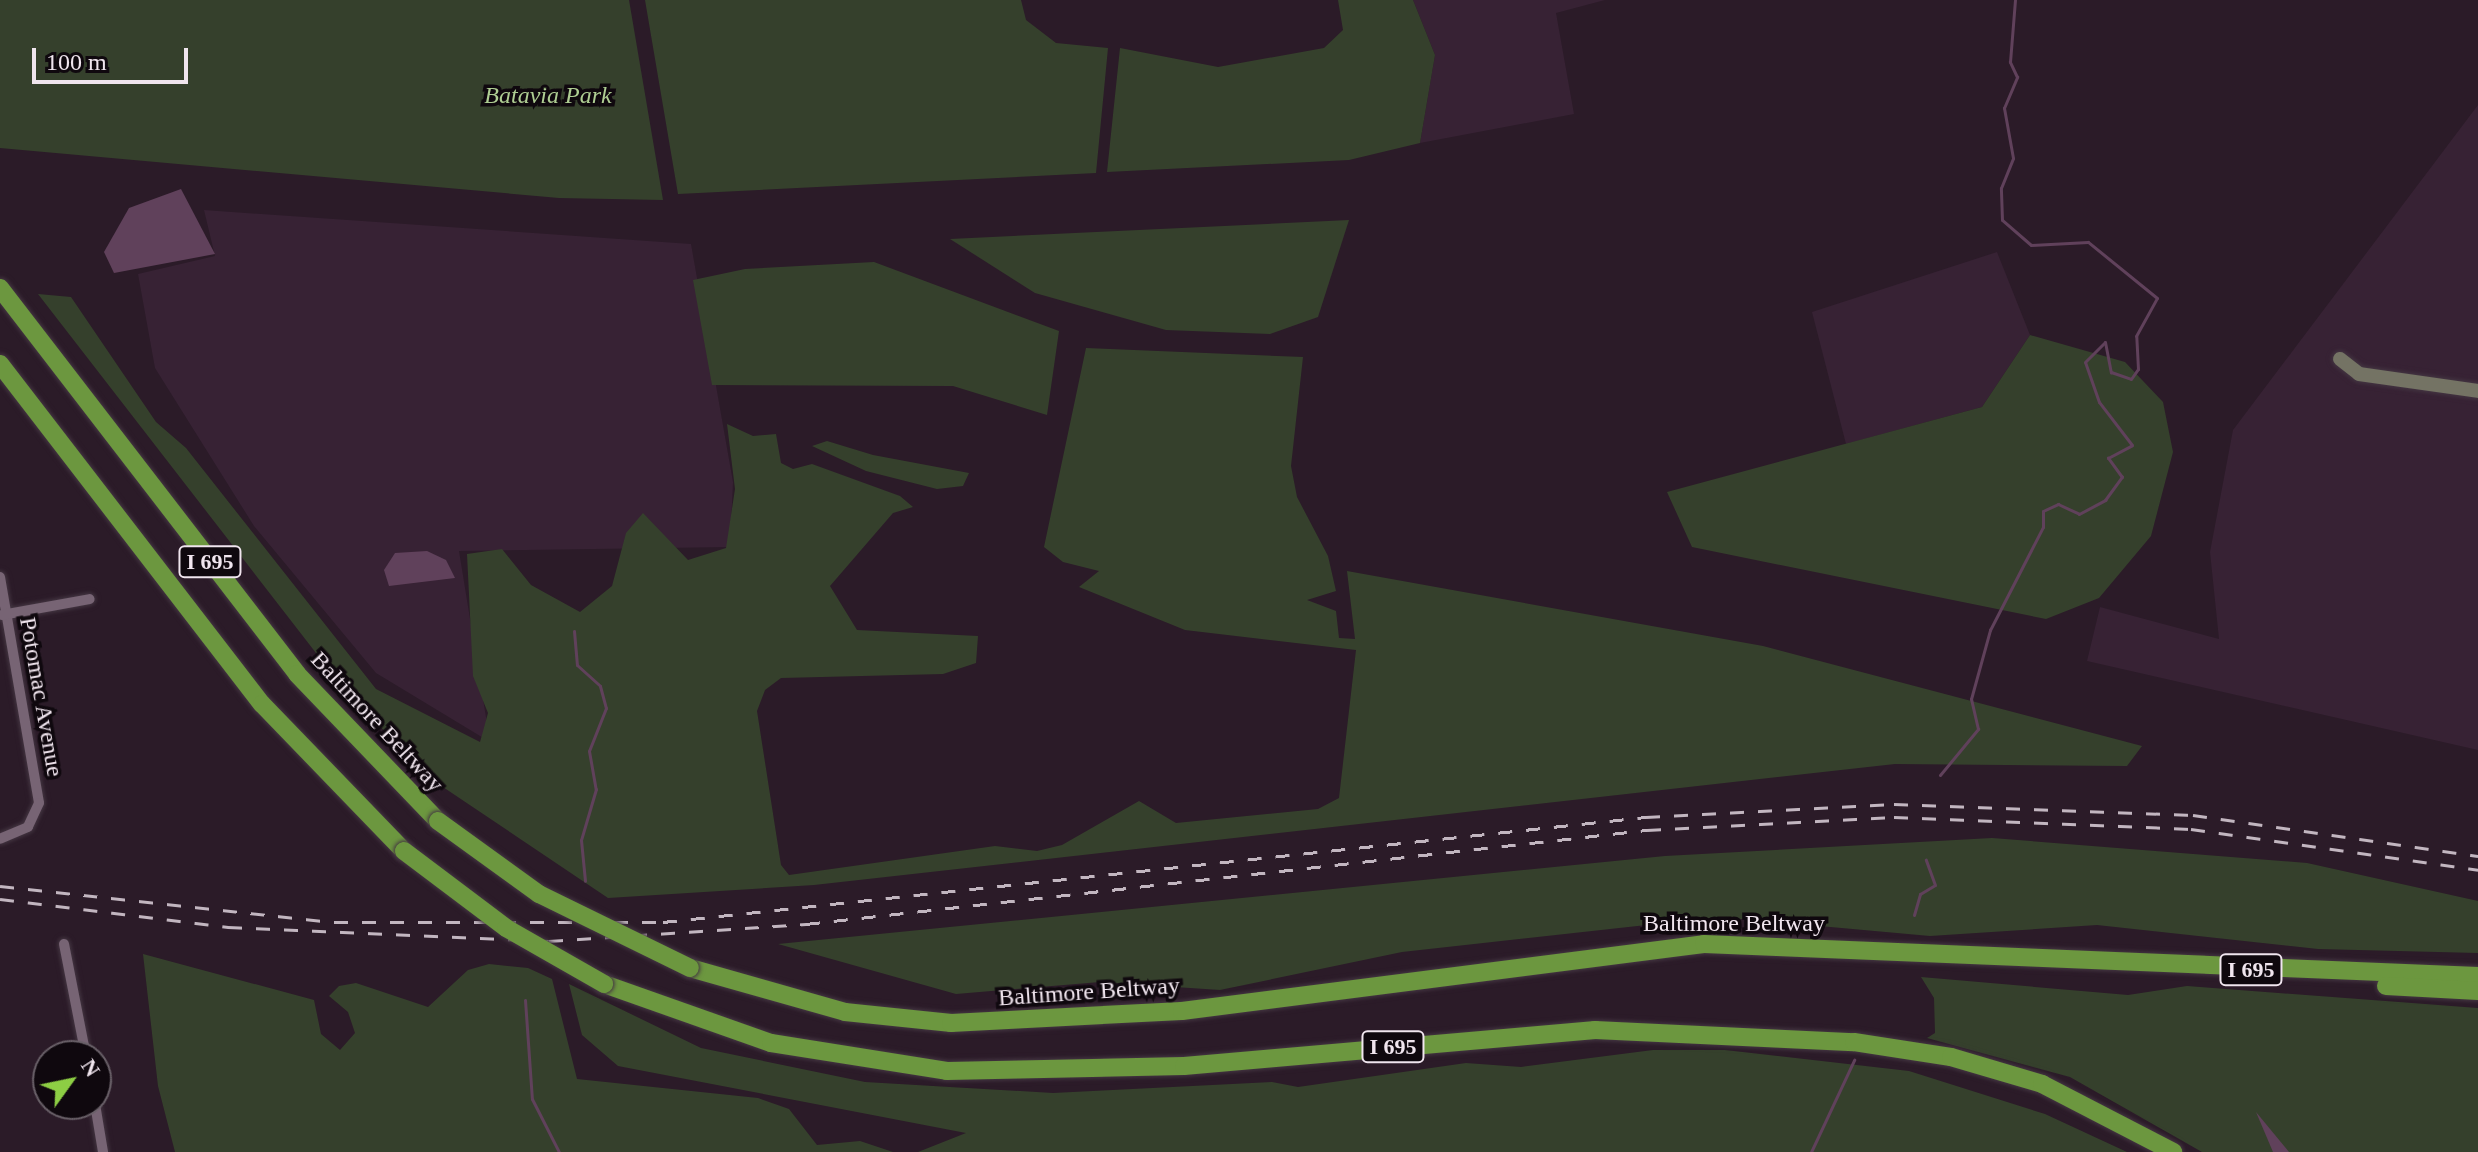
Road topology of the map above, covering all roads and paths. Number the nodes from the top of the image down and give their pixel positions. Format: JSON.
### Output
{"nodes":[{"id":1,"x":0,"y":288,"type":"edge"},
{"id":2,"x":2340,"y":359,"type":"dead end"},
{"id":3,"x":0,"y":364,"type":"edge"},
{"id":4,"x":2478,"y":391,"type":"edge"},
{"id":5,"x":0,"y":577,"type":"edge"},
{"id":6,"x":90,"y":599,"type":"dead end"},
{"id":7,"x":3,"y":615,"type":"edge"},
{"id":8,"x":0,"y":839,"type":"edge"},
{"id":9,"x":64,"y":944,"type":"dead end"},
{"id":10,"x":2024,"y":959,"type":"junction"},
{"id":11,"x":2478,"y":976,"type":"edge"},
{"id":12,"x":2478,"y":991,"type":"edge"},
{"id":13,"x":83,"y":1040,"type":"edge"},
{"id":14,"x":98,"y":1120,"type":"edge"},
{"id":15,"x":103,"y":1152,"type":"edge"},
{"id":16,"x":2173,"y":1152,"type":"edge"}],
"edges":[{"from":1,"to":10,"type":"highway","name":"Baltimore Beltway","number":"I 695","bridge":true},
{"from":2,"to":4,"type":"street"},
{"from":3,"to":16,"type":"highway","number":"I 695","bridge":true},
{"from":5,"to":7,"type":"street","name":"Potomac Avenue"},
{"from":6,"to":7,"type":"street"},
{"from":7,"to":8,"type":"street","name":"Potomac Avenue"},
{"from":9,"to":13,"type":"street"},
{"from":10,"to":11,"type":"highway","name":"Baltimore Beltway","number":"I 695"},
{"from":10,"to":12,"type":"highway"},
{"from":14,"to":15,"type":"street"}]}
